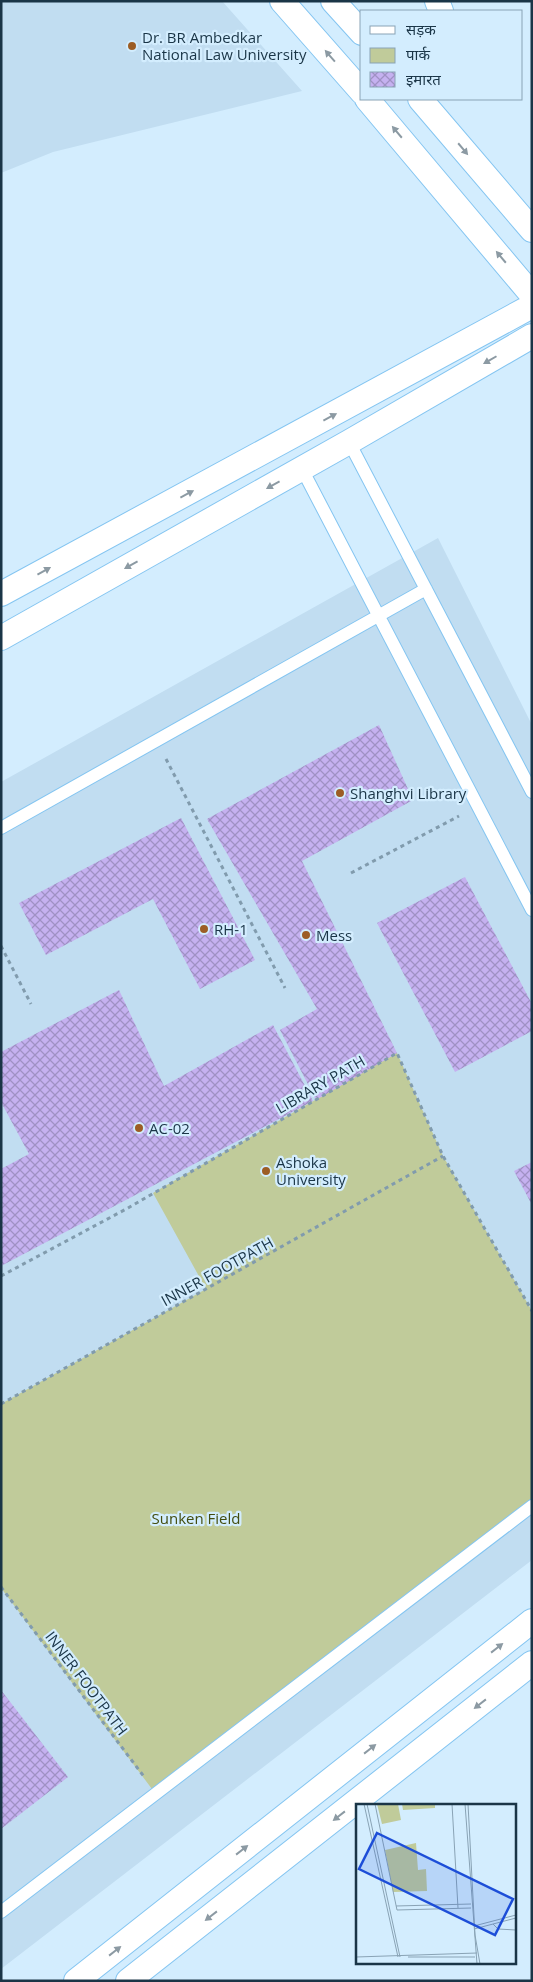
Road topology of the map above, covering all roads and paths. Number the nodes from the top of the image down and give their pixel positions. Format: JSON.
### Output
{"nodes":[{"id":1,"x":282,"y":1,"type":"edge"},
{"id":2,"x":334,"y":1,"type":"edge"},
{"id":3,"x":360,"y":31,"type":"edge"},
{"id":4,"x":360,"y":90,"type":"edge"},
{"id":5,"x":369,"y":100,"type":"edge"},
{"id":6,"x":421,"y":100,"type":"edge"},
{"id":7,"x":532,"y":230,"type":"edge"},
{"id":8,"x":532,"y":295,"type":"edge"},
{"id":9,"x":532,"y":306,"type":"edge"},
{"id":10,"x":532,"y":336,"type":"edge"},
{"id":11,"x":349,"y":442,"type":"junction"},
{"id":12,"x":302,"y":469,"type":"junction"},
{"id":13,"x":426,"y":589,"type":"junction"},
{"id":14,"x":1,"y":594,"type":"edge"},
{"id":15,"x":379,"y":616,"type":"junction"},
{"id":16,"x":1,"y":638,"type":"edge"},
{"id":17,"x":157,"y":741,"type":"junction"},
{"id":18,"x":532,"y":792,"type":"edge"},
{"id":19,"x":477,"y":806,"type":"junction"},
{"id":20,"x":1,"y":828,"type":"edge"},
{"id":21,"x":351,"y":873,"type":"dead end"},
{"id":22,"x":532,"y":910,"type":"edge"},
{"id":23,"x":1,"y":946,"type":"edge"},
{"id":24,"x":285,"y":988,"type":"dead end"},
{"id":25,"x":31,"y":1004,"type":"dead end"},
{"id":26,"x":443,"y":1156,"type":"junction"},
{"id":27,"x":1,"y":1276,"type":"edge"},
{"id":28,"x":532,"y":1310,"type":"edge"},
{"id":29,"x":1,"y":1404,"type":"edge"},
{"id":30,"x":532,"y":1506,"type":"edge"},
{"id":31,"x":1,"y":1588,"type":"edge"},
{"id":32,"x":532,"y":1621,"type":"edge"},
{"id":33,"x":532,"y":1663,"type":"edge"},
{"id":34,"x":155,"y":1793,"type":"junction"},
{"id":35,"x":1,"y":1912,"type":"edge"},
{"id":36,"x":76,"y":1981,"type":"edge"},
{"id":37,"x":128,"y":1981,"type":"edge"}],
"edges":[{"from":4,"to":1,"type":"street","one_way":true},
{"from":2,"to":3,"type":"street"},
{"from":8,"to":5,"type":"street","one_way":true},
{"from":6,"to":7,"type":"street","one_way":true},
{"from":14,"to":9,"type":"street","one_way":true},
{"from":10,"to":11,"type":"street","one_way":true},
{"from":11,"to":12,"type":"street"},
{"from":11,"to":13,"type":"lane"},
{"from":12,"to":15,"type":"lane"},
{"from":12,"to":16,"type":"street","one_way":true},
{"from":13,"to":15,"type":"lane"},
{"from":13,"to":18,"type":"lane"},
{"from":15,"to":17,"type":"lane"},
{"from":15,"to":19,"type":"lane"},
{"from":17,"to":20,"type":"lane"},
{"from":17,"to":24,"type":"path"},
{"from":19,"to":21,"type":"path"},
{"from":19,"to":22,"type":"lane"},
{"from":23,"to":25,"type":"path"},
{"from":26,"to":27,"type":"path","name":"LIBRARY PATH"},
{"from":26,"to":28,"type":"path","name":"LIBRARY PATH"},
{"from":26,"to":29,"type":"path","name":"INNER FOOTPATH"},
{"from":30,"to":34,"type":"lane"},
{"from":31,"to":34,"type":"path","name":"INNER FOOTPATH"},
{"from":36,"to":32,"type":"street","one_way":true},
{"from":33,"to":37,"type":"street","one_way":true},
{"from":34,"to":35,"type":"lane"}]}
